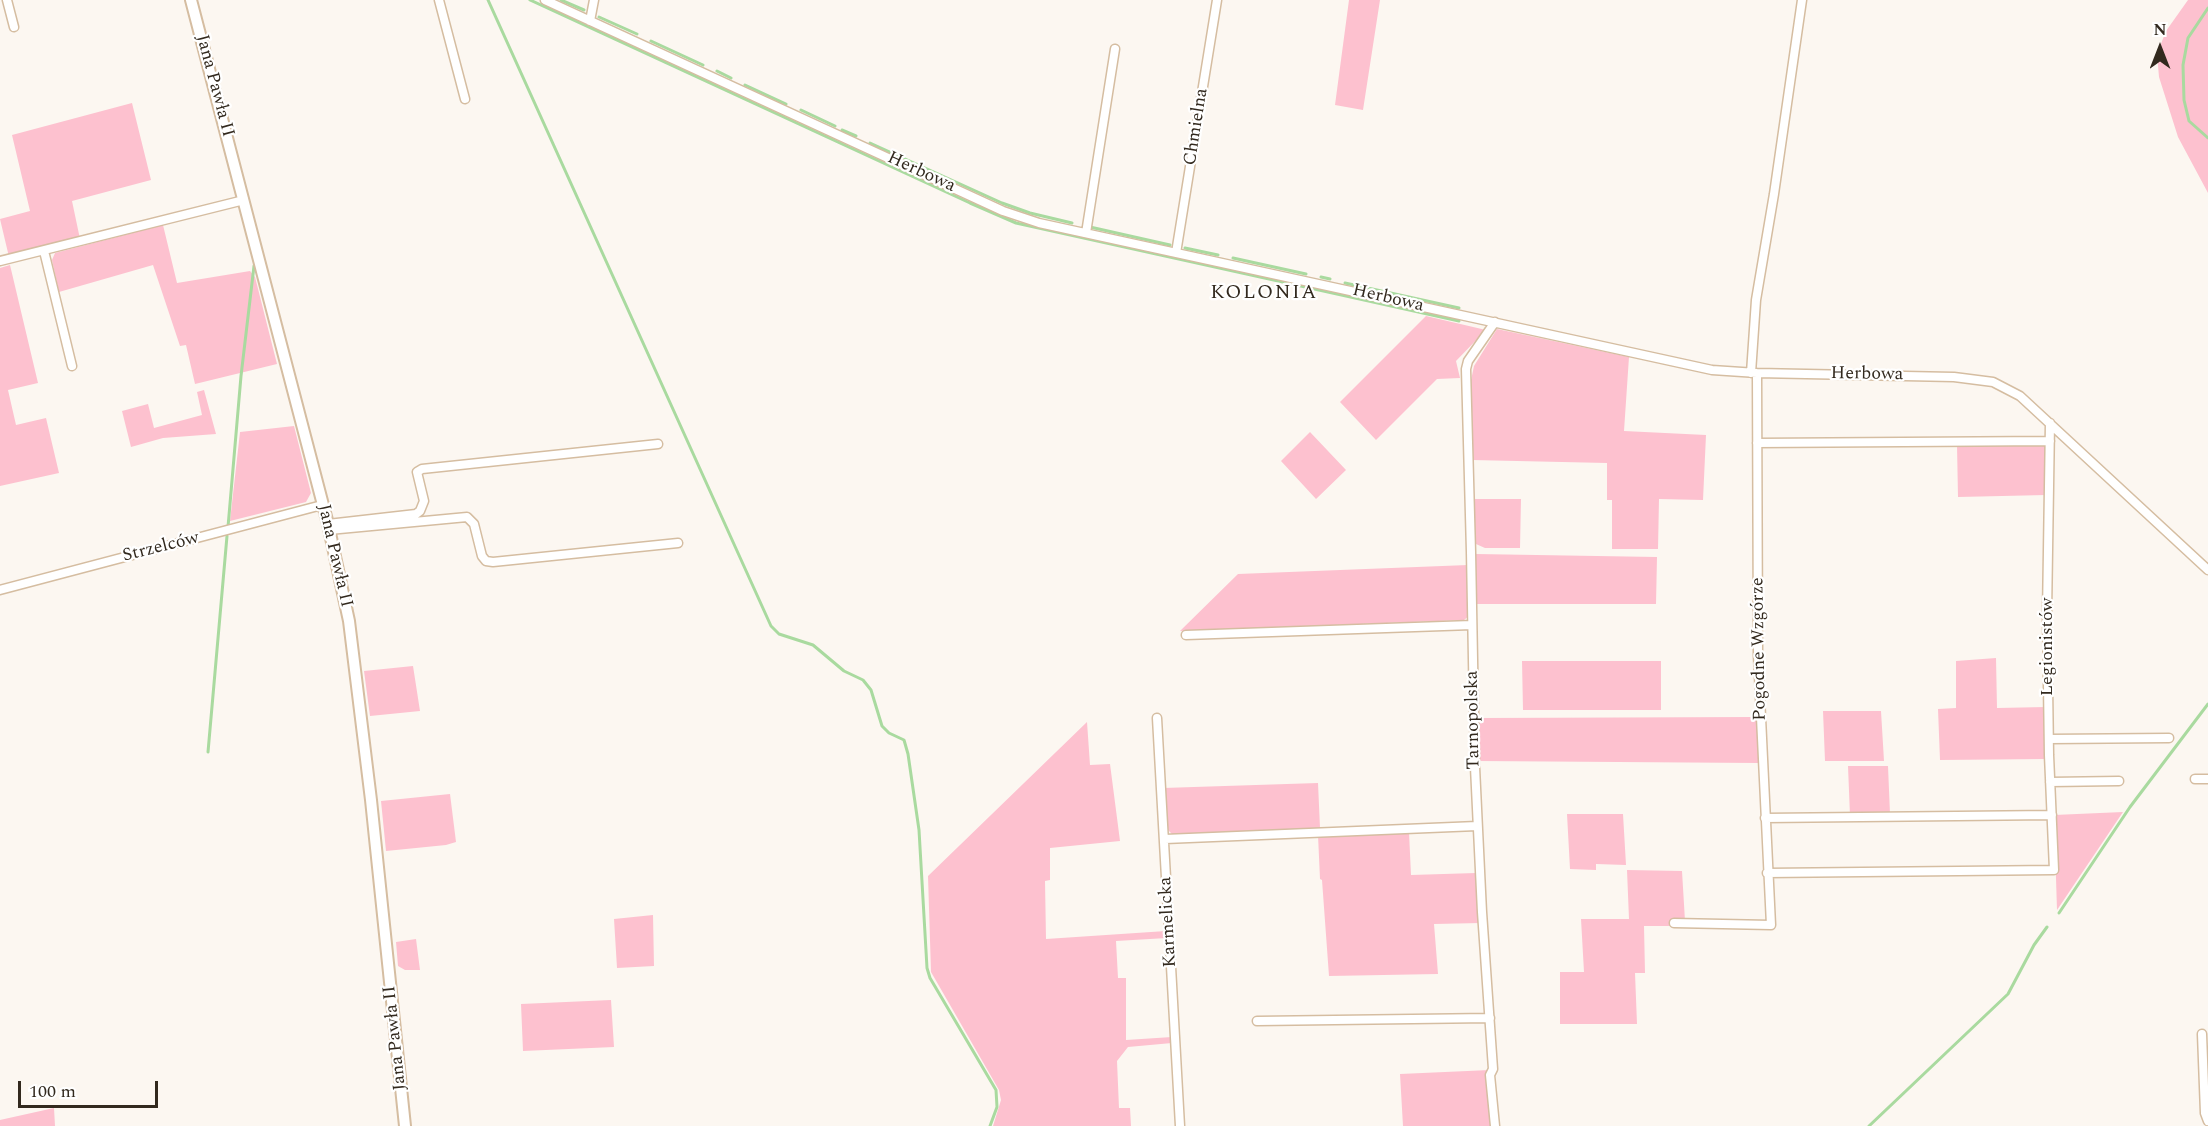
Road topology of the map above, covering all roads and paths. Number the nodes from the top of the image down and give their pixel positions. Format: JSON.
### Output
{"nodes":[{"id":1,"x":8,"y":0,"type":"edge"},
{"id":2,"x":191,"y":0,"type":"edge"},
{"id":3,"x":440,"y":0,"type":"edge"},
{"id":4,"x":545,"y":0,"type":"edge"},
{"id":5,"x":594,"y":0,"type":"edge"},
{"id":6,"x":1217,"y":0,"type":"edge"},
{"id":7,"x":1802,"y":0,"type":"edge"},
{"id":8,"x":0,"y":3,"type":"edge"},
{"id":9,"x":590,"y":21,"type":"junction"},
{"id":10,"x":14,"y":27,"type":"dead end"},
{"id":11,"x":1115,"y":49,"type":"dead end"},
{"id":12,"x":465,"y":99,"type":"dead end"},
{"id":13,"x":244,"y":200,"type":"junction"},
{"id":14,"x":1086,"y":233,"type":"junction"},
{"id":15,"x":44,"y":251,"type":"junction"},
{"id":16,"x":1176,"y":253,"type":"junction"},
{"id":17,"x":0,"y":261,"type":"edge"},
{"id":18,"x":1495,"y":322,"type":"junction"},
{"id":19,"x":72,"y":366,"type":"dead end"},
{"id":20,"x":1754,"y":373,"type":"junction"},
{"id":21,"x":2050,"y":423,"type":"junction"},
{"id":22,"x":2050,"y":441,"type":"junction"},
{"id":23,"x":1757,"y":443,"type":"junction"},
{"id":24,"x":658,"y":444,"type":"dead end"},
{"id":25,"x":322,"y":505,"type":"junction"},
{"id":26,"x":328,"y":527,"type":"junction"},
{"id":27,"x":678,"y":543,"type":"dead end"},
{"id":28,"x":2208,"y":570,"type":"edge"},
{"id":29,"x":0,"y":590,"type":"edge"},
{"id":30,"x":1472,"y":625,"type":"junction"},
{"id":31,"x":1186,"y":635,"type":"dead end"},
{"id":32,"x":1157,"y":718,"type":"dead end"},
{"id":33,"x":2169,"y":738,"type":"dead end"},
{"id":34,"x":2049,"y":739,"type":"junction"},
{"id":35,"x":2195,"y":779,"type":"dead end"},
{"id":36,"x":2208,"y":779,"type":"edge"},
{"id":37,"x":2119,"y":781,"type":"dead end"},
{"id":38,"x":2050,"y":782,"type":"junction"},
{"id":39,"x":2052,"y":815,"type":"junction"},
{"id":40,"x":1765,"y":818,"type":"junction"},
{"id":41,"x":1478,"y":826,"type":"junction"},
{"id":42,"x":1165,"y":839,"type":"junction"},
{"id":43,"x":1767,"y":873,"type":"junction"},
{"id":44,"x":1674,"y":923,"type":"dead end"},
{"id":45,"x":1490,"y":1018,"type":"junction"},
{"id":46,"x":1257,"y":1021,"type":"dead end"},
{"id":47,"x":2202,"y":1034,"type":"dead end"},
{"id":48,"x":2208,"y":1121,"type":"edge"},
{"id":49,"x":405,"y":1126,"type":"edge"},
{"id":50,"x":1180,"y":1126,"type":"edge"},
{"id":51,"x":1495,"y":1126,"type":"edge"}],
"edges":[{"from":1,"to":8,"type":"street"},
{"from":1,"to":10,"type":"street"},
{"from":2,"to":13,"type":"street","name":"Jana Pawła II"},
{"from":3,"to":12,"type":"street"},
{"from":4,"to":9,"type":"street","name":"Herbowa"},
{"from":5,"to":9,"type":"street"},
{"from":6,"to":16,"type":"street","name":"Chmielna"},
{"from":7,"to":20,"type":"street","name":"Pogodne Wzgórze"},
{"from":9,"to":14,"type":"street","name":"Herbowa"},
{"from":11,"to":14,"type":"street"},
{"from":13,"to":15,"type":"street"},
{"from":13,"to":25,"type":"street","name":"Jana Pawła II"},
{"from":14,"to":16,"type":"street","name":"Herbowa"},
{"from":15,"to":17,"type":"street"},
{"from":15,"to":19,"type":"street"},
{"from":16,"to":18,"type":"street","name":"Herbowa"},
{"from":18,"to":20,"type":"street","name":"Herbowa"},
{"from":18,"to":30,"type":"street","name":"Tarnopolska"},
{"from":20,"to":21,"type":"street","name":"Herbowa"},
{"from":20,"to":23,"type":"street","name":"Pogodne Wzgórze"},
{"from":21,"to":22,"type":"street","name":"Legionistów"},
{"from":21,"to":28,"type":"street","name":"Herbowa"},
{"from":22,"to":23,"type":"street"},
{"from":22,"to":34,"type":"street","name":"Legionistów"},
{"from":23,"to":40,"type":"street","name":"Pogodne Wzgórze"},
{"from":24,"to":26,"type":"street"},
{"from":25,"to":26,"type":"street","name":"Jana Pawła II"},
{"from":25,"to":29,"type":"street","name":"Strzelców"},
{"from":26,"to":27,"type":"street"},
{"from":26,"to":49,"type":"street","name":"Jana Pawła II"},
{"from":30,"to":31,"type":"street"},
{"from":30,"to":41,"type":"street","name":"Tarnopolska"},
{"from":32,"to":42,"type":"street","name":"Karmelicka"},
{"from":33,"to":34,"type":"street"},
{"from":34,"to":38,"type":"street","name":"Legionistów"},
{"from":35,"to":36,"type":"street"},
{"from":37,"to":38,"type":"street"},
{"from":38,"to":39,"type":"street","name":"Legionistów"},
{"from":39,"to":40,"type":"street"},
{"from":39,"to":43,"type":"street","name":"Legionistów"},
{"from":40,"to":43,"type":"street","name":"Pogodne Wzgórze"},
{"from":41,"to":42,"type":"street"},
{"from":41,"to":45,"type":"street","name":"Tarnopolska"},
{"from":42,"to":50,"type":"street","name":"Karmelicka"},
{"from":43,"to":44,"type":"street","name":"Pogodne Wzgórze"},
{"from":45,"to":46,"type":"street"},
{"from":45,"to":51,"type":"street","name":"Tarnopolska"},
{"from":47,"to":48,"type":"street"}]}
